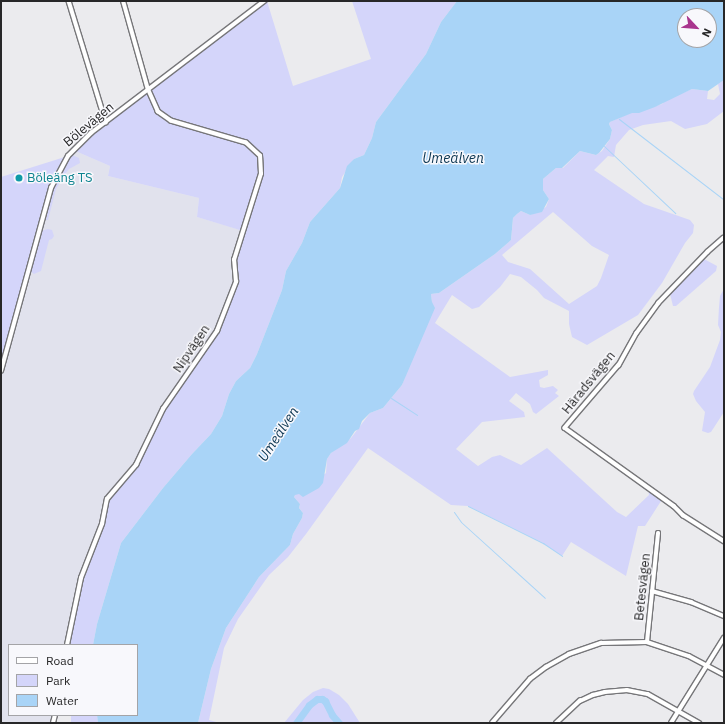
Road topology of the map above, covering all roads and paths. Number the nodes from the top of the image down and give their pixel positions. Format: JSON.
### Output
{"nodes":[{"id":1,"x":69,"y":1,"type":"edge"},
{"id":2,"x":122,"y":1,"type":"edge"},
{"id":3,"x":264,"y":1,"type":"edge"},
{"id":4,"x":148,"y":90,"type":"junction"},
{"id":5,"x":106,"y":122,"type":"junction"},
{"id":6,"x":724,"y":238,"type":"edge"},
{"id":7,"x":1,"y":371,"type":"edge"},
{"id":8,"x":658,"y":534,"type":"dead end"},
{"id":9,"x":724,"y":541,"type":"edge"},
{"id":10,"x":652,"y":591,"type":"junction"},
{"id":11,"x":724,"y":616,"type":"edge"},
{"id":12,"x":724,"y":638,"type":"edge"},
{"id":13,"x":647,"y":642,"type":"junction"},
{"id":14,"x":67,"y":644,"type":"edge"},
{"id":15,"x":707,"y":665,"type":"junction"},
{"id":16,"x":724,"y":675,"type":"edge"},
{"id":17,"x":679,"y":711,"type":"junction"},
{"id":18,"x":492,"y":723,"type":"edge"},
{"id":19,"x":556,"y":723,"type":"edge"},
{"id":20,"x":671,"y":723,"type":"edge"},
{"id":21,"x":699,"y":723,"type":"edge"}],
"edges":[{"from":1,"to":5,"type":"street"},
{"from":2,"to":4,"type":"street","name":"Nipvägen"},
{"from":3,"to":4,"type":"street","name":"Bölevägen"},
{"from":4,"to":5,"type":"street","name":"Bölevägen"},
{"from":4,"to":14,"type":"street","name":"Nipvägen"},
{"from":5,"to":7,"type":"street","name":"Bölevägen"},
{"from":6,"to":9,"type":"street","name":"Häradsvägen"},
{"from":8,"to":10,"type":"street","name":"Betesvägen"},
{"from":10,"to":11,"type":"street"},
{"from":10,"to":13,"type":"street","name":"Betesvägen"},
{"from":12,"to":15,"type":"street"},
{"from":13,"to":15,"type":"street"},
{"from":13,"to":18,"type":"street"},
{"from":15,"to":16,"type":"street"},
{"from":15,"to":17,"type":"street"},
{"from":17,"to":19,"type":"street"},
{"from":17,"to":20,"type":"street"},
{"from":17,"to":21,"type":"street"}]}
